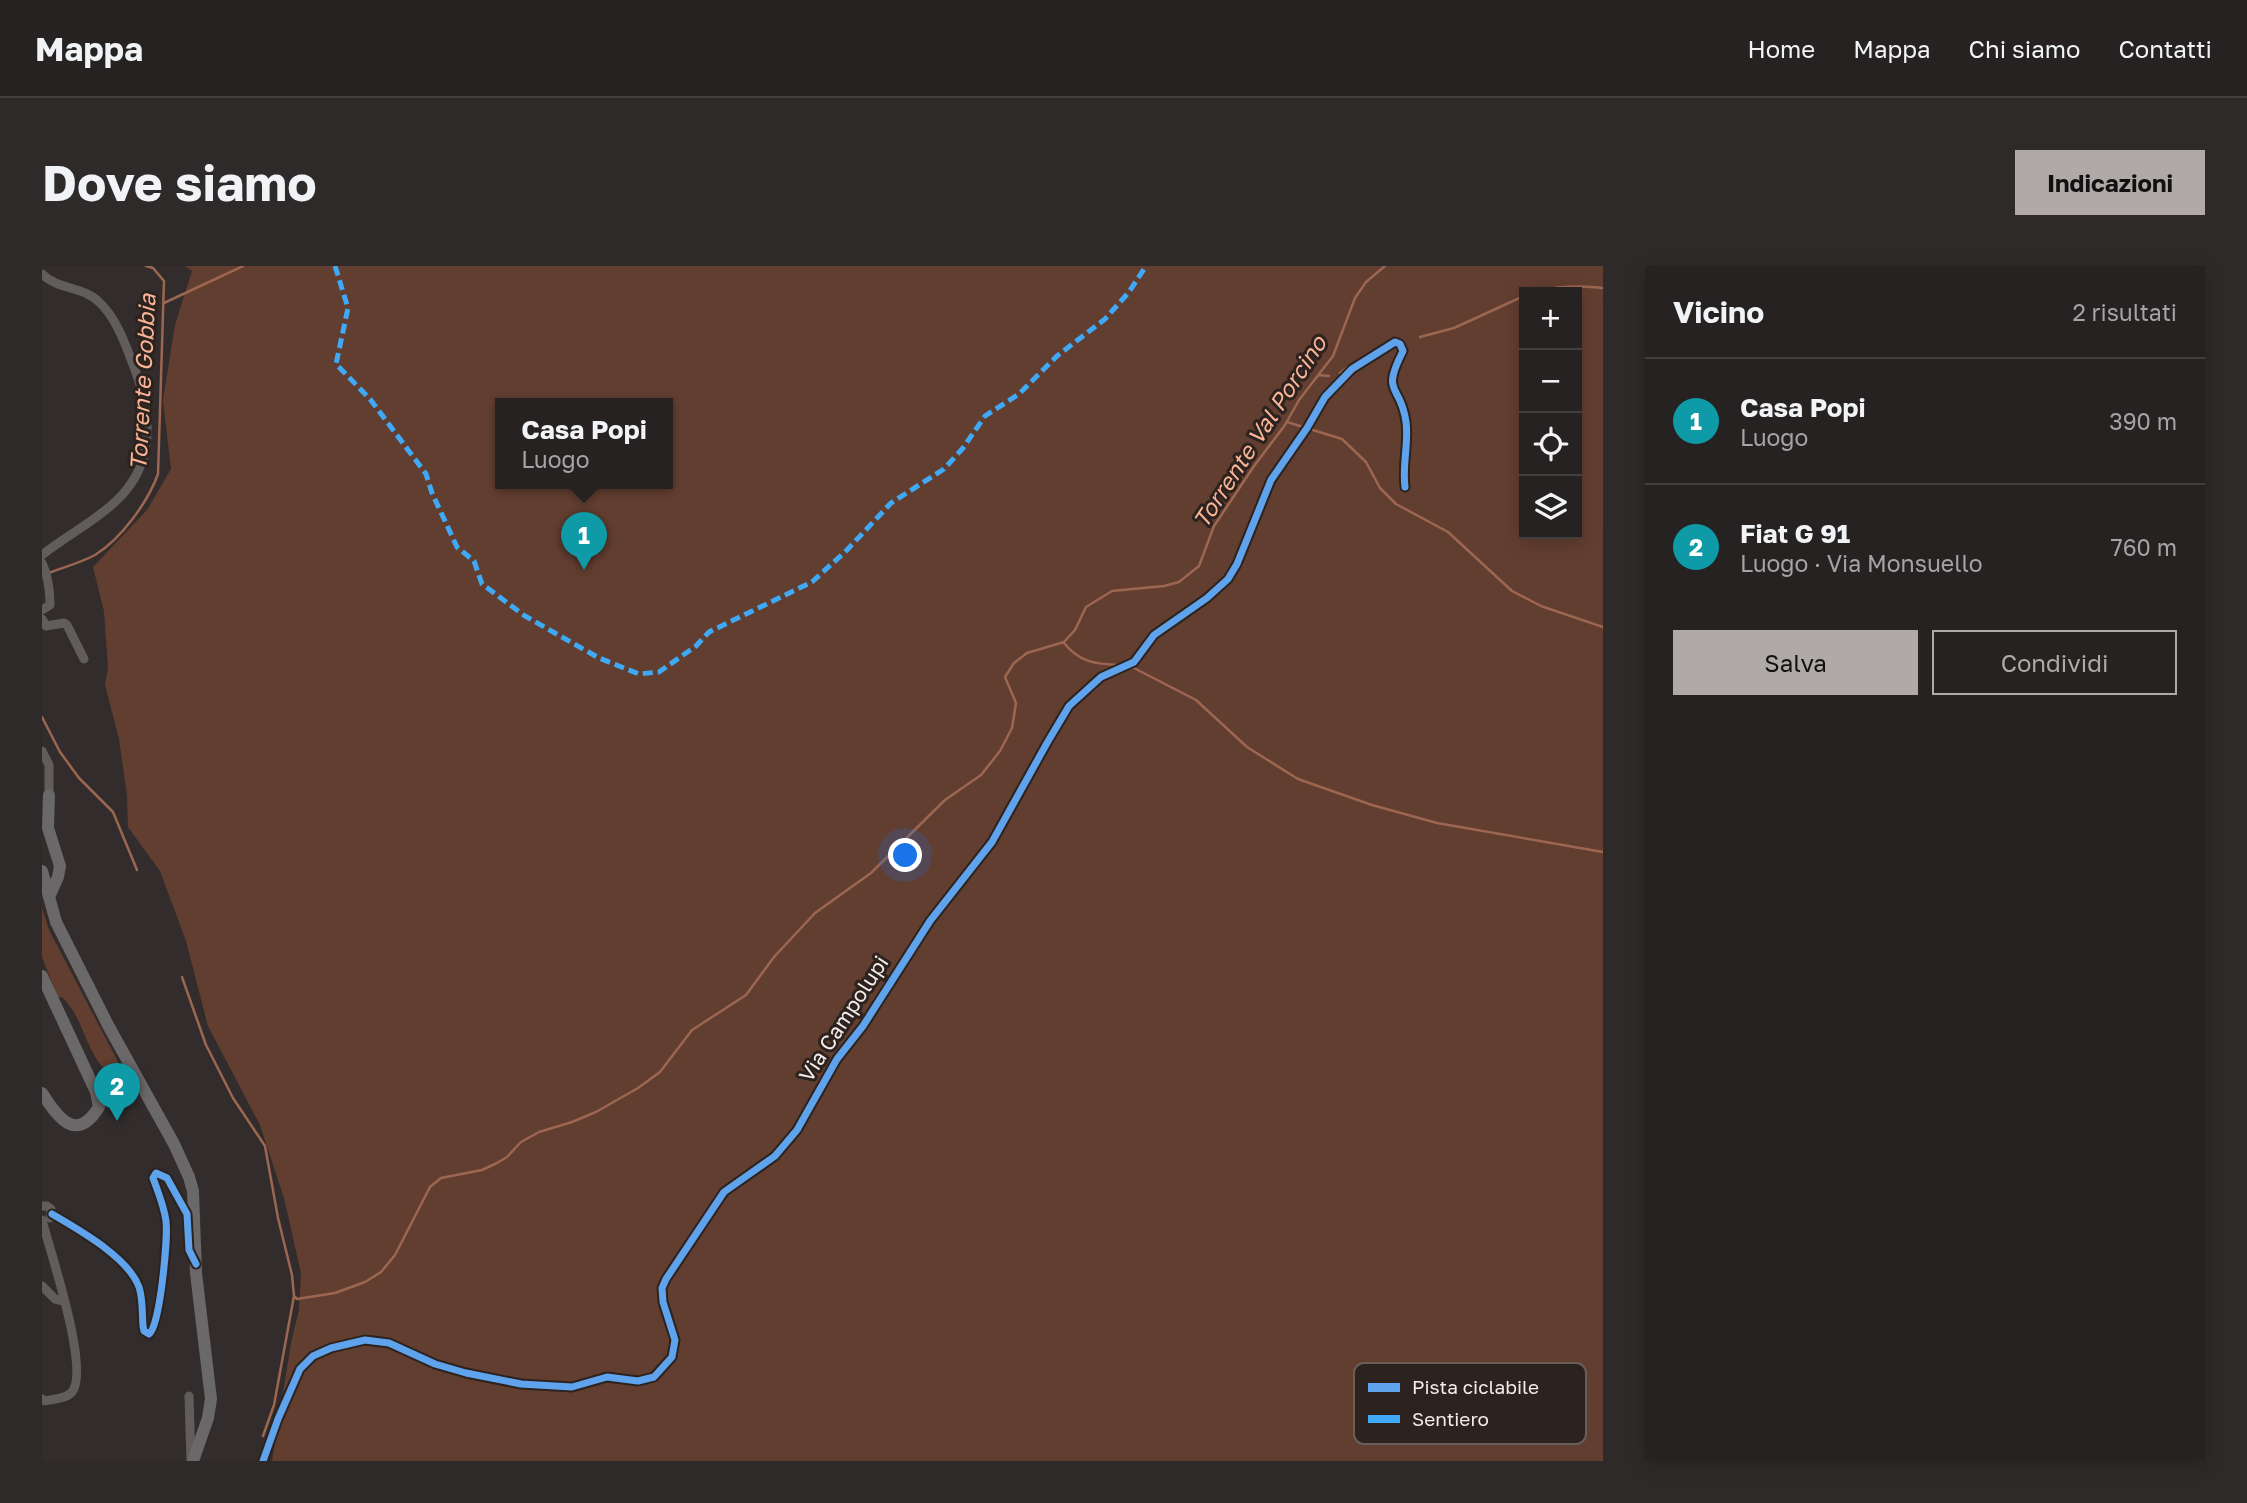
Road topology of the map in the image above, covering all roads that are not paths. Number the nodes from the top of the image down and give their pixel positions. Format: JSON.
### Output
{"nodes":[{"id":1,"x":42,"y":274,"type":"edge"},
{"id":2,"x":1405,"y":487,"type":"dead end"},
{"id":3,"x":42,"y":555,"type":"edge"},
{"id":4,"x":43,"y":564,"type":"edge"},
{"id":5,"x":42,"y":610,"type":"edge"},
{"id":6,"x":42,"y":619,"type":"edge"},
{"id":7,"x":84,"y":659,"type":"dead end"},
{"id":8,"x":42,"y":751,"type":"edge"},
{"id":9,"x":49,"y":795,"type":"joint"},
{"id":10,"x":44,"y":877,"type":"edge"},
{"id":11,"x":58,"y":877,"type":"junction"},
{"id":12,"x":49,"y":898,"type":"junction"},
{"id":13,"x":42,"y":976,"type":"edge"},
{"id":14,"x":42,"y":1093,"type":"edge"},
{"id":15,"x":42,"y":1206,"type":"edge"},
{"id":16,"x":52,"y":1214,"type":"junction"},
{"id":17,"x":42,"y":1220,"type":"edge"},
{"id":18,"x":196,"y":1264,"type":"junction"},
{"id":19,"x":42,"y":1286,"type":"edge"},
{"id":20,"x":64,"y":1301,"type":"junction"},
{"id":21,"x":189,"y":1396,"type":"dead end"},
{"id":22,"x":42,"y":1399,"type":"edge"},
{"id":23,"x":192,"y":1461,"type":"edge"},
{"id":24,"x":263,"y":1461,"type":"edge"}],
"edges":[{"from":1,"to":3,"type":"street"},
{"from":2,"to":24,"type":"street","name":"Via Campolupi"},
{"from":4,"to":5,"type":"street"},
{"from":6,"to":7,"type":"street"},
{"from":8,"to":9,"type":"street"},
{"from":9,"to":11,"type":"main road"},
{"from":10,"to":11,"type":"main road"},
{"from":10,"to":12,"type":"main road"},
{"from":11,"to":12,"type":"main road"},
{"from":12,"to":18,"type":"main road"},
{"from":13,"to":14,"type":"main road"},
{"from":15,"to":16,"type":"street"},
{"from":16,"to":17,"type":"street"},
{"from":16,"to":18,"type":"street"},
{"from":17,"to":20,"type":"street"},
{"from":18,"to":23,"type":"main road"},
{"from":19,"to":20,"type":"street"},
{"from":20,"to":22,"type":"street"},
{"from":21,"to":23,"type":"street"}]}
